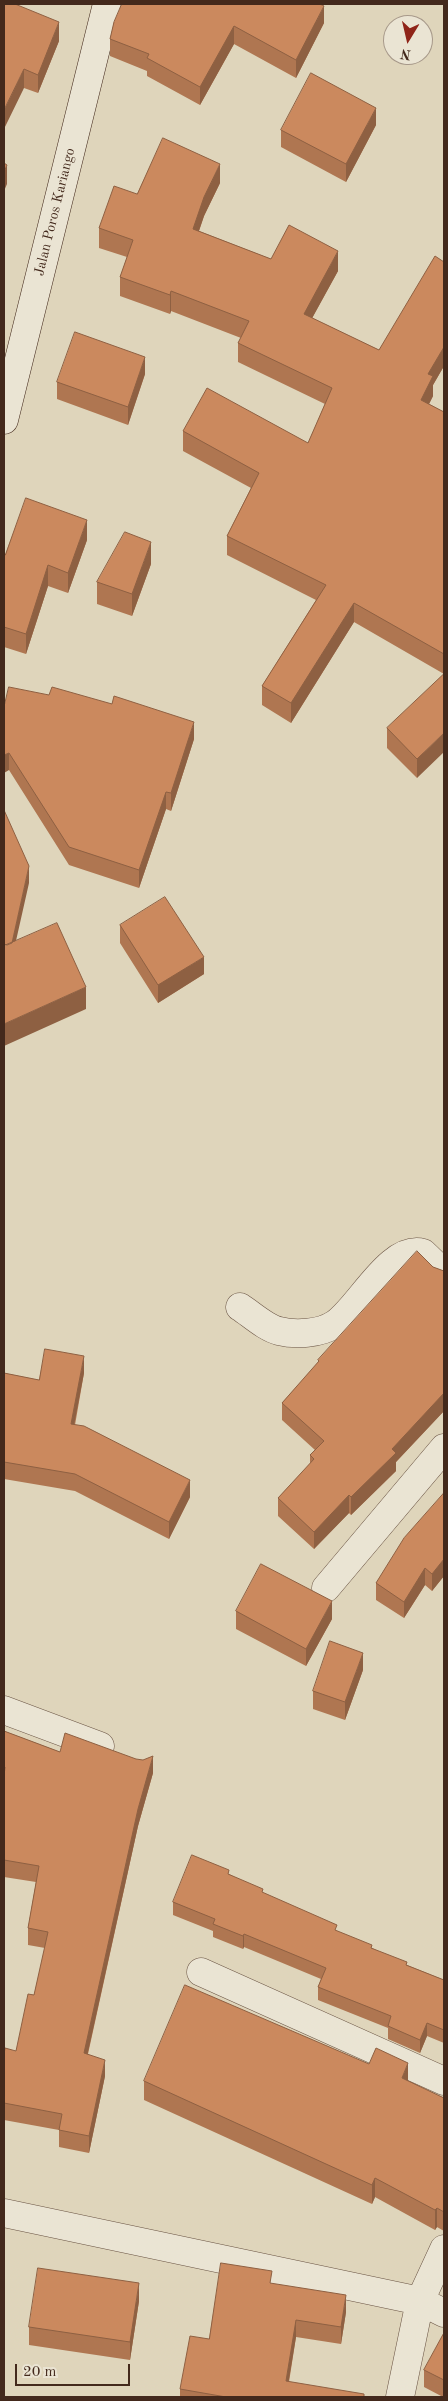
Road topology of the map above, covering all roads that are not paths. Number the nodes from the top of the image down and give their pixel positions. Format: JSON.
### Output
{"nodes":[{"id":1,"x":107,"y":4,"type":"edge"},
{"id":2,"x":4,"y":420,"type":"edge"},
{"id":3,"x":444,"y":1273,"type":"edge"},
{"id":4,"x":240,"y":1307,"type":"dead end"},
{"id":5,"x":444,"y":1448,"type":"edge"},
{"id":6,"x":326,"y":1588,"type":"dead end"},
{"id":7,"x":4,"y":1710,"type":"edge"},
{"id":8,"x":123,"y":1755,"type":"edge"},
{"id":9,"x":201,"y":1972,"type":"dead end"},
{"id":10,"x":444,"y":2081,"type":"edge"},
{"id":11,"x":4,"y":2213,"type":"edge"},
{"id":12,"x":444,"y":2249,"type":"edge"},
{"id":13,"x":420,"y":2301,"type":"junction"},
{"id":14,"x":444,"y":2312,"type":"edge"},
{"id":15,"x":400,"y":2397,"type":"edge"}],
"edges":[{"from":1,"to":2,"type":"street","name":"Jalan Poros Kariango"},
{"from":3,"to":4,"type":"street"},
{"from":5,"to":6,"type":"street"},
{"from":7,"to":8,"type":"street"},
{"from":9,"to":10,"type":"street"},
{"from":11,"to":13,"type":"street"},
{"from":12,"to":13,"type":"street"},
{"from":13,"to":14,"type":"street"},
{"from":13,"to":15,"type":"street"}]}
